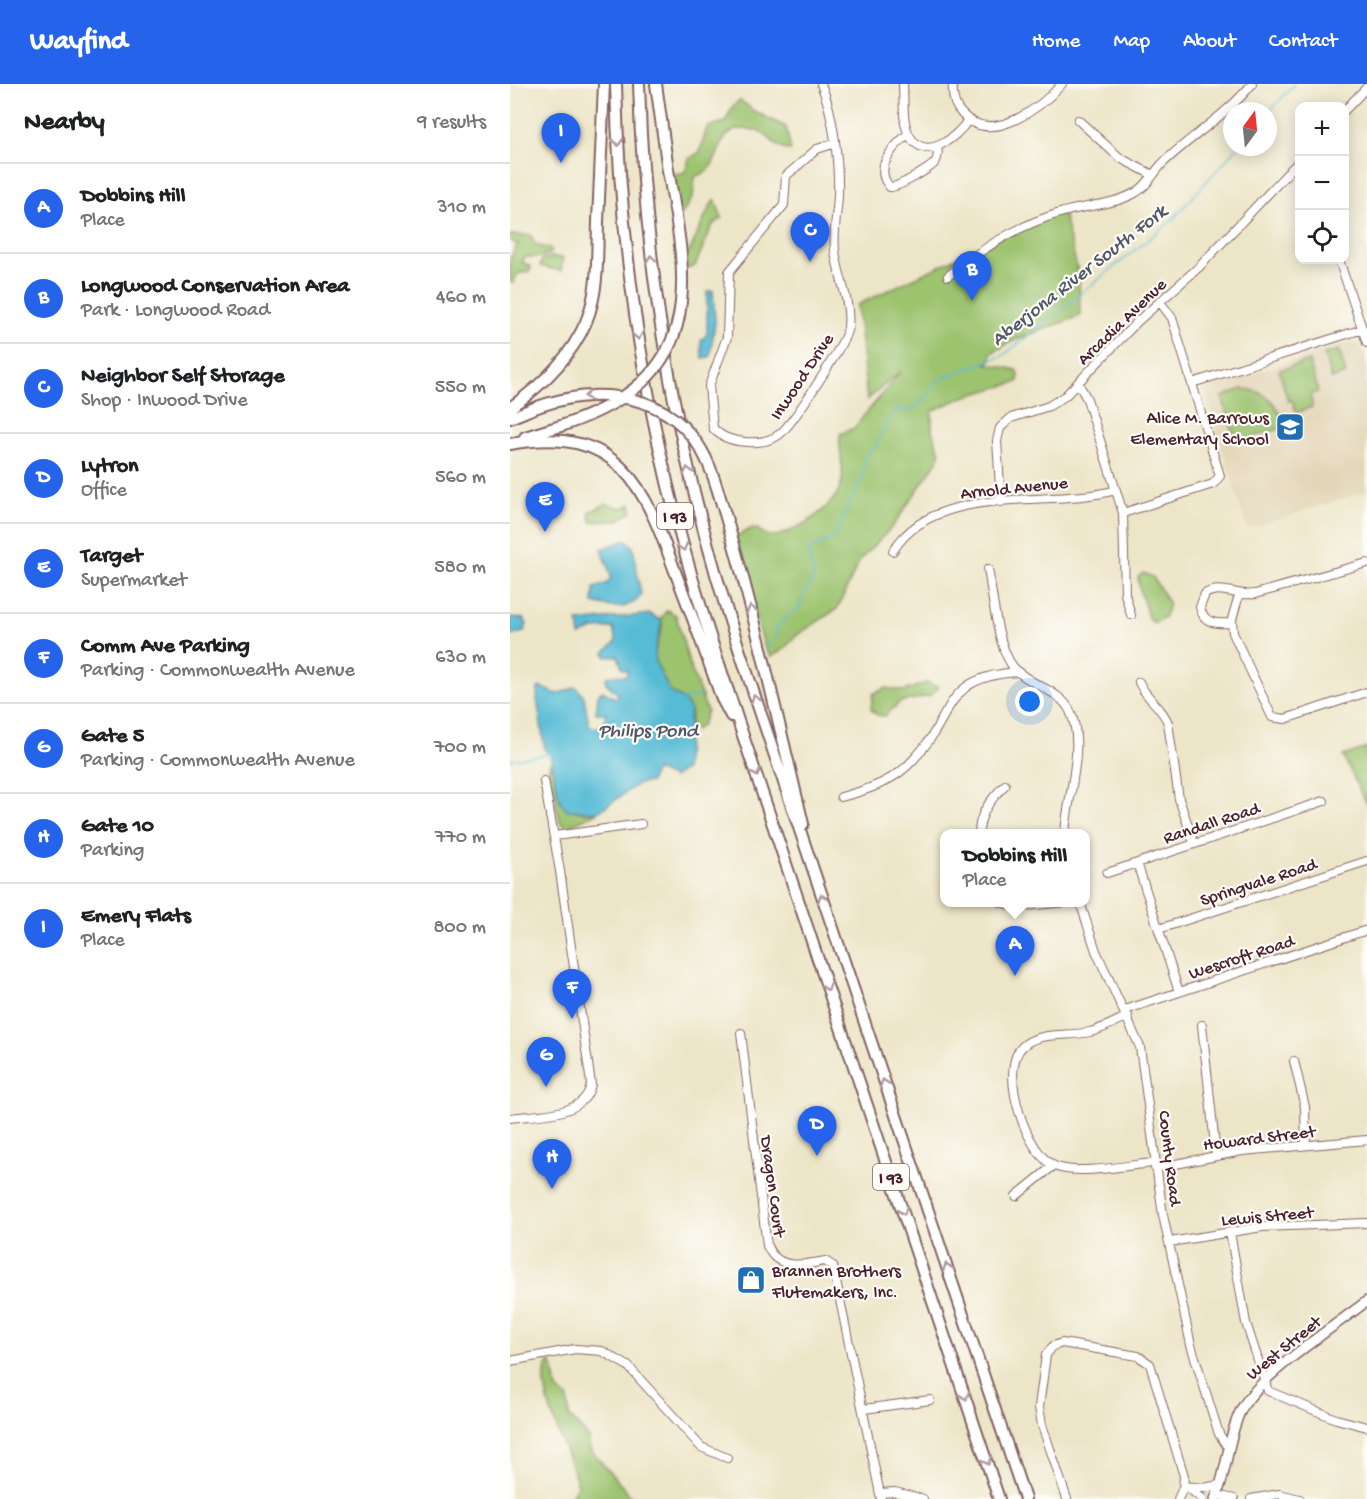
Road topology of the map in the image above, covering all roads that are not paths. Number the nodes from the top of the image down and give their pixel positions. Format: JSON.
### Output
{"nodes":[{"id":1,"x":604,"y":84,"type":"edge"},
{"id":2,"x":616,"y":84,"type":"edge"},
{"id":3,"x":639,"y":84,"type":"edge"},
{"id":4,"x":656,"y":84,"type":"edge"},
{"id":5,"x":821,"y":84,"type":"edge"},
{"id":6,"x":903,"y":84,"type":"edge"},
{"id":7,"x":953,"y":84,"type":"edge"},
{"id":8,"x":1062,"y":84,"type":"edge"},
{"id":9,"x":1252,"y":84,"type":"edge"},
{"id":10,"x":1367,"y":87,"type":"edge"},
{"id":11,"x":1349,"y":106,"type":"edge"},
{"id":12,"x":968,"y":120,"type":"junction"},
{"id":13,"x":1078,"y":120,"type":"dead end"},
{"id":14,"x":908,"y":134,"type":"junction"},
{"id":15,"x":833,"y":144,"type":"junction"},
{"id":16,"x":937,"y":146,"type":"junction"},
{"id":17,"x":1295,"y":168,"type":"edge"},
{"id":18,"x":1153,"y":175,"type":"junction"},
{"id":19,"x":1340,"y":264,"type":"edge"},
{"id":20,"x":948,"y":276,"type":"dead end"},
{"id":21,"x":1160,"y":302,"type":"junction"},
{"id":22,"x":1363,"y":329,"type":"junction"},
{"id":23,"x":1367,"y":343,"type":"edge"},
{"id":24,"x":1078,"y":383,"type":"junction"},
{"id":25,"x":1192,"y":383,"type":"junction"},
{"id":26,"x":510,"y":408,"type":"edge"},
{"id":27,"x":510,"y":418,"type":"edge"},
{"id":28,"x":510,"y":442,"type":"edge"},
{"id":29,"x":1116,"y":490,"type":"junction"},
{"id":30,"x":1001,"y":502,"type":"junction"},
{"id":31,"x":1123,"y":513,"type":"junction"},
{"id":32,"x":893,"y":551,"type":"dead end"},
{"id":33,"x":1367,"y":563,"type":"edge"},
{"id":34,"x":988,"y":569,"type":"dead end"},
{"id":35,"x":1239,"y":595,"type":"junction"},
{"id":36,"x":1131,"y":615,"type":"dead end"},
{"id":37,"x":1232,"y":623,"type":"junction"},
{"id":38,"x":1018,"y":672,"type":"junction"},
{"id":39,"x":1139,"y":682,"type":"dead end"},
{"id":40,"x":1367,"y":692,"type":"edge"},
{"id":41,"x":746,"y":743,"type":"junction"},
{"id":42,"x":544,"y":781,"type":"dead end"},
{"id":43,"x":1005,"y":785,"type":"dead end"},
{"id":44,"x":841,"y":797,"type":"dead end"},
{"id":45,"x":1324,"y":801,"type":"dead end"},
{"id":46,"x":641,"y":824,"type":"dead end"},
{"id":47,"x":980,"y":829,"type":"edge"},
{"id":48,"x":1066,"y":829,"type":"edge"},
{"id":49,"x":555,"y":836,"type":"junction"},
{"id":50,"x":1194,"y":843,"type":"junction"},
{"id":51,"x":807,"y":854,"type":"junction"},
{"id":52,"x":1367,"y":861,"type":"edge"},
{"id":53,"x":1137,"y":863,"type":"junction"},
{"id":54,"x":1107,"y":873,"type":"dead end"},
{"id":55,"x":1081,"y":907,"type":"edge"},
{"id":56,"x":1159,"y":929,"type":"junction"},
{"id":57,"x":1367,"y":930,"type":"edge"},
{"id":58,"x":1179,"y":992,"type":"junction"},
{"id":59,"x":1126,"y":1013,"type":"junction"},
{"id":60,"x":1202,"y":1025,"type":"dead end"},
{"id":61,"x":741,"y":1033,"type":"dead end"},
{"id":62,"x":1294,"y":1061,"type":"dead end"},
{"id":63,"x":510,"y":1118,"type":"edge"},
{"id":64,"x":1367,"y":1140,"type":"edge"},
{"id":65,"x":1306,"y":1145,"type":"junction"},
{"id":66,"x":1216,"y":1155,"type":"junction"},
{"id":67,"x":1053,"y":1166,"type":"junction"},
{"id":68,"x":1154,"y":1166,"type":"junction"},
{"id":69,"x":1016,"y":1196,"type":"dead end"},
{"id":70,"x":1367,"y":1223,"type":"edge"},
{"id":71,"x":1230,"y":1232,"type":"junction"},
{"id":72,"x":1170,"y":1242,"type":"junction"},
{"id":73,"x":1367,"y":1301,"type":"edge"},
{"id":74,"x":510,"y":1361,"type":"edge"},
{"id":75,"x":1264,"y":1382,"type":"junction"},
{"id":76,"x":930,"y":1400,"type":"dead end"},
{"id":77,"x":864,"y":1409,"type":"junction"},
{"id":78,"x":1215,"y":1424,"type":"junction"},
{"id":79,"x":1235,"y":1426,"type":"junction"},
{"id":80,"x":1367,"y":1427,"type":"edge"},
{"id":81,"x":1229,"y":1449,"type":"junction"},
{"id":82,"x":727,"y":1458,"type":"dead end"},
{"id":83,"x":1184,"y":1486,"type":"junction"},
{"id":84,"x":1217,"y":1493,"type":"edge"},
{"id":85,"x":881,"y":1496,"type":"edge"},
{"id":86,"x":923,"y":1499,"type":"edge"},
{"id":87,"x":999,"y":1499,"type":"edge"},
{"id":88,"x":1025,"y":1499,"type":"edge"},
{"id":89,"x":1067,"y":1499,"type":"edge"},
{"id":90,"x":1178,"y":1499,"type":"edge"},
{"id":91,"x":1203,"y":1499,"type":"edge"},
{"id":92,"x":1234,"y":1499,"type":"edge"},
{"id":93,"x":1251,"y":1499,"type":"edge"},
{"id":94,"x":1300,"y":1499,"type":"edge"}],
"edges":[{"from":1,"to":26,"type":"highway"},
{"from":2,"to":41,"type":"highway","number":"I 93","one_way":true},
{"from":51,"to":3,"type":"highway","number":"I 93","one_way":true},
{"from":4,"to":28,"type":"highway","bridge":true},
{"from":5,"to":15,"type":"street","name":"Inwood Drive"},
{"from":6,"to":14,"type":"street"},
{"from":7,"to":12,"type":"street"},
{"from":8,"to":12,"type":"street"},
{"from":9,"to":18,"type":"street"},
{"from":10,"to":11,"type":"street"},
{"from":12,"to":16,"type":"street"},
{"from":13,"to":18,"type":"street"},
{"from":14,"to":16,"type":"street"},
{"from":14,"to":16,"type":"street"},
{"from":15,"to":15,"type":"street","name":"Inwood Drive"},
{"from":17,"to":21,"type":"street","name":"Arcadia Avenue"},
{"from":18,"to":20,"type":"street"},
{"from":19,"to":22,"type":"street"},
{"from":21,"to":24,"type":"street","name":"Arcadia Avenue"},
{"from":21,"to":25,"type":"street"},
{"from":22,"to":23,"type":"street"},
{"from":22,"to":25,"type":"street"},
{"from":24,"to":29,"type":"street"},
{"from":24,"to":30,"type":"street","name":"Arcadia Avenue"},
{"from":25,"to":31,"type":"street"},
{"from":51,"to":27,"type":"highway","one_way":true,"bridge":true},
{"from":28,"to":41,"type":"highway"},
{"from":29,"to":30,"type":"street","name":"Arnold Avenue"},
{"from":29,"to":31,"type":"street"},
{"from":30,"to":32,"type":"street","name":"Arnold Avenue"},
{"from":31,"to":36,"type":"street"},
{"from":33,"to":35,"type":"street"},
{"from":34,"to":38,"type":"street"},
{"from":35,"to":37,"type":"street"},
{"from":35,"to":37,"type":"street"},
{"from":37,"to":40,"type":"street"},
{"from":38,"to":44,"type":"street"},
{"from":38,"to":48,"type":"street"},
{"from":39,"to":50,"type":"street"},
{"from":41,"to":87,"type":"highway","number":"I 93","one_way":true},
{"from":42,"to":49,"type":"street"},
{"from":43,"to":47,"type":"street"},
{"from":45,"to":50,"type":"street","name":"Randall Road"},
{"from":46,"to":49,"type":"street"},
{"from":49,"to":63,"type":"street"},
{"from":50,"to":53,"type":"street","name":"Randall Road"},
{"from":88,"to":51,"type":"highway","number":"I 93","one_way":true},
{"from":52,"to":56,"type":"street","name":"Springvale Road"},
{"from":53,"to":54,"type":"street","name":"Randall Road"},
{"from":53,"to":56,"type":"street"},
{"from":55,"to":59,"type":"street","name":"County Road"},
{"from":56,"to":58,"type":"street"},
{"from":57,"to":58,"type":"street","name":"Wescroft Road"},
{"from":58,"to":59,"type":"street","name":"Wescroft Road"},
{"from":59,"to":67,"type":"street","name":"Wescroft Road"},
{"from":59,"to":68,"type":"street","name":"County Road"},
{"from":60,"to":66,"type":"street"},
{"from":61,"to":77,"type":"street","name":"Dragon Court"},
{"from":62,"to":65,"type":"street"},
{"from":64,"to":65,"type":"street","name":"Howard Street"},
{"from":65,"to":66,"type":"street","name":"Howard Street"},
{"from":66,"to":68,"type":"street","name":"Howard Street"},
{"from":67,"to":68,"type":"street","name":"Howard Street"},
{"from":67,"to":69,"type":"street"},
{"from":68,"to":72,"type":"street","name":"County Road"},
{"from":70,"to":71,"type":"street","name":"Lewis Street"},
{"from":71,"to":72,"type":"street","name":"Lewis Street"},
{"from":71,"to":75,"type":"street"},
{"from":72,"to":78,"type":"street","name":"County Road"},
{"from":73,"to":75,"type":"main road","name":"West Street"},
{"from":74,"to":82,"type":"street"},
{"from":75,"to":79,"type":"main road","name":"West Street"},
{"from":75,"to":80,"type":"street"},
{"from":76,"to":77,"type":"street"},
{"from":77,"to":85,"type":"street","name":"Dragon Court"},
{"from":78,"to":79,"type":"street"},
{"from":78,"to":81,"type":"street","name":"County Road"},
{"from":79,"to":81,"type":"main road","name":"West Street"},
{"from":81,"to":84,"type":"main road","name":"West Street"},
{"from":83,"to":84,"type":"street"},
{"from":83,"to":89,"type":"street"},
{"from":83,"to":90,"type":"street"},
{"from":83,"to":91,"type":"street"},
{"from":84,"to":92,"type":"street"},
{"from":85,"to":86,"type":"street"},
{"from":93,"to":94,"type":"street"}]}
